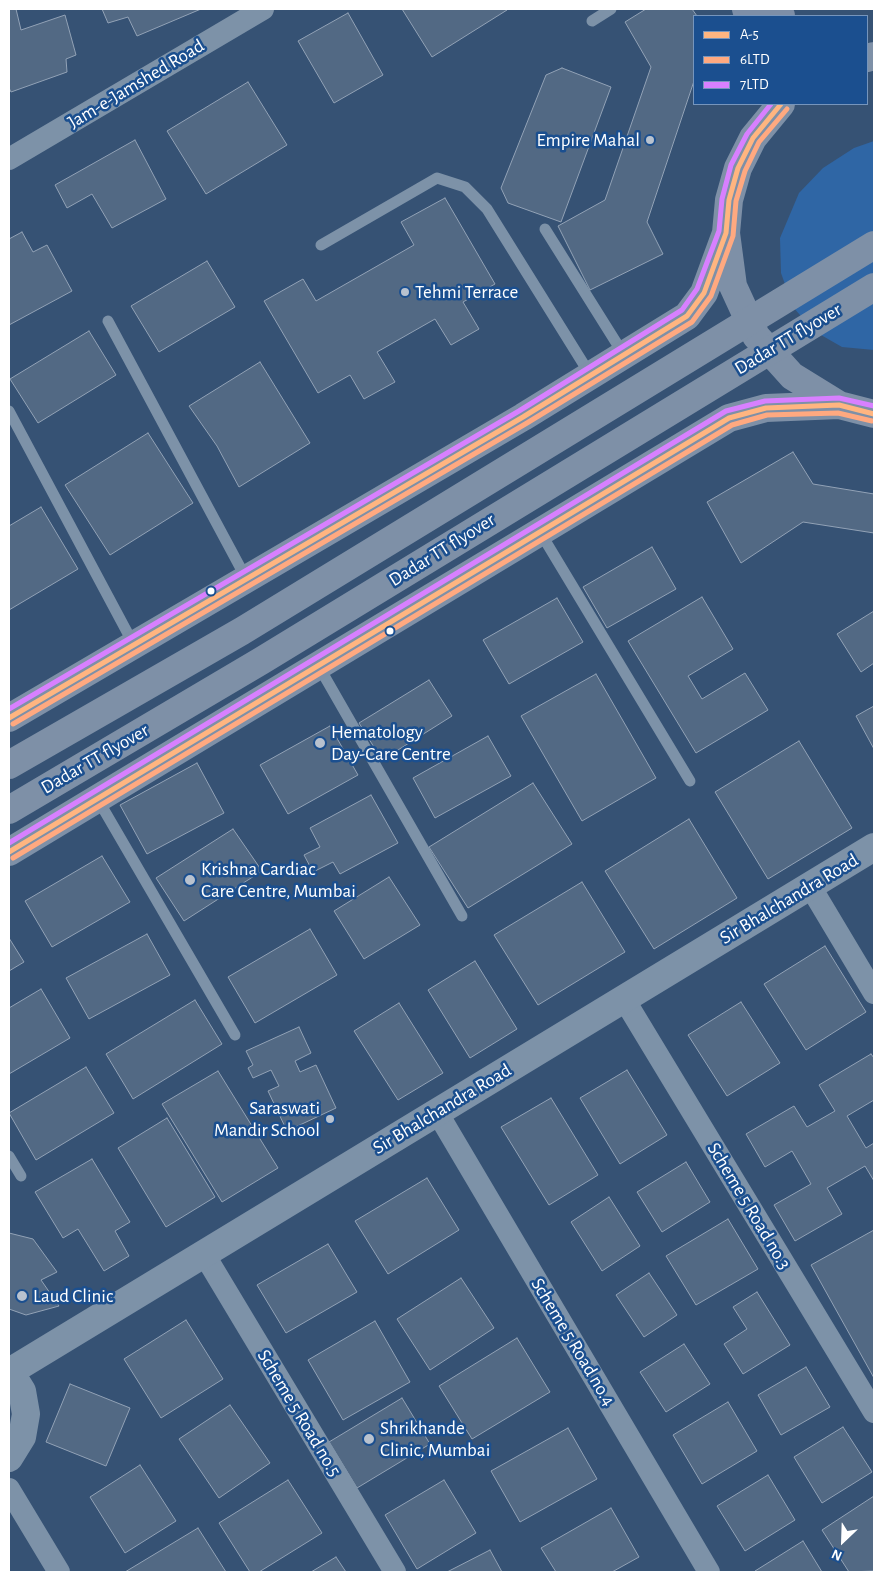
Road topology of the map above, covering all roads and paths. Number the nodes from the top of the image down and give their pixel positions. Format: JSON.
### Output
{"nodes":[{"id":1,"x":263,"y":9,"type":"edge"},
{"id":2,"x":611,"y":9,"type":"edge"},
{"id":3,"x":592,"y":21,"type":"dead end"},
{"id":4,"x":775,"y":106,"type":"edge"},
{"id":5,"x":9,"y":159,"type":"edge"},
{"id":6,"x":545,"y":229,"type":"dead end"},
{"id":7,"x":726,"y":233,"type":"junction"},
{"id":8,"x":874,"y":245,"type":"edge"},
{"id":9,"x":321,"y":246,"type":"dead end"},
{"id":10,"x":874,"y":287,"type":"edge"},
{"id":11,"x":108,"y":321,"type":"dead end"},
{"id":12,"x":624,"y":355,"type":"junction"},
{"id":13,"x":591,"y":376,"type":"junction"},
{"id":14,"x":838,"y":404,"type":"junction"},
{"id":15,"x":9,"y":411,"type":"edge"},
{"id":16,"x":874,"y":414,"type":"edge"},
{"id":17,"x":540,"y":532,"type":"junction"},
{"id":18,"x":247,"y":580,"type":"junction"},
{"id":19,"x":135,"y":646,"type":"junction"},
{"id":20,"x":318,"y":665,"type":"junction"},
{"id":21,"x":9,"y":718,"type":"edge"},
{"id":22,"x":9,"y":765,"type":"edge"},
{"id":23,"x":690,"y":781,"type":"dead end"},
{"id":24,"x":97,"y":798,"type":"junction"},
{"id":25,"x":9,"y":810,"type":"edge"},
{"id":26,"x":874,"y":847,"type":"edge"},
{"id":27,"x":9,"y":852,"type":"edge"},
{"id":28,"x":810,"y":886,"type":"junction"},
{"id":29,"x":462,"y":916,"type":"dead end"},
{"id":30,"x":874,"y":993,"type":"edge"},
{"id":31,"x":624,"y":999,"type":"junction"},
{"id":32,"x":235,"y":1034,"type":"dead end"},
{"id":33,"x":438,"y":1112,"type":"junction"},
{"id":34,"x":9,"y":1156,"type":"edge"},
{"id":35,"x":21,"y":1176,"type":"dead end"},
{"id":36,"x":204,"y":1254,"type":"junction"},
{"id":37,"x":10,"y":1370,"type":"edge"},
{"id":38,"x":874,"y":1412,"type":"edge"},
{"id":39,"x":9,"y":1458,"type":"edge"},
{"id":40,"x":9,"y":1488,"type":"edge"},
{"id":41,"x":59,"y":1572,"type":"edge"},
{"id":42,"x":395,"y":1572,"type":"edge"},
{"id":43,"x":709,"y":1572,"type":"edge"}],
"edges":[{"from":1,"to":5,"type":"street","name":"Jam-e-Jamshed Road"},
{"from":2,"to":3,"type":"lane"},
{"from":4,"to":7,"type":"highway"},
{"from":6,"to":12,"type":"lane"},
{"from":7,"to":12,"type":"highway"},
{"from":7,"to":14,"type":"highway"},
{"from":8,"to":22,"type":"highway","name":"Dadar TT flyover","bridge":true},
{"from":9,"to":13,"type":"lane"},
{"from":10,"to":25,"type":"highway","name":"Dadar TT flyover","bridge":true},
{"from":11,"to":18,"type":"lane"},
{"from":12,"to":13,"type":"highway"},
{"from":13,"to":18,"type":"highway"},
{"from":14,"to":16,"type":"highway"},
{"from":14,"to":17,"type":"highway"},
{"from":15,"to":19,"type":"lane"},
{"from":17,"to":20,"type":"highway"},
{"from":17,"to":23,"type":"lane"},
{"from":18,"to":19,"type":"highway"},
{"from":19,"to":21,"type":"highway"},
{"from":20,"to":24,"type":"highway"},
{"from":20,"to":29,"type":"lane"},
{"from":24,"to":27,"type":"highway"},
{"from":24,"to":32,"type":"lane"},
{"from":26,"to":28,"type":"street","name":"Sir Bhalchandra Road"},
{"from":28,"to":30,"type":"street"},
{"from":28,"to":31,"type":"street","name":"Sir Bhalchandra Road"},
{"from":31,"to":33,"type":"street","name":"Sir Bhalchandra Road"},
{"from":31,"to":38,"type":"street","name":"Scheme 5 Road no.3"},
{"from":33,"to":36,"type":"street","name":"Sir Bhalchandra Road"},
{"from":33,"to":43,"type":"street","name":"Scheme 5 Road no.4"},
{"from":34,"to":35,"type":"lane"},
{"from":36,"to":37,"type":"street","name":"Sir Bhalchandra Road"},
{"from":36,"to":42,"type":"street","name":"Scheme 5 Road no.5"},
{"from":37,"to":39,"type":"street"},
{"from":40,"to":41,"type":"street"}]}
